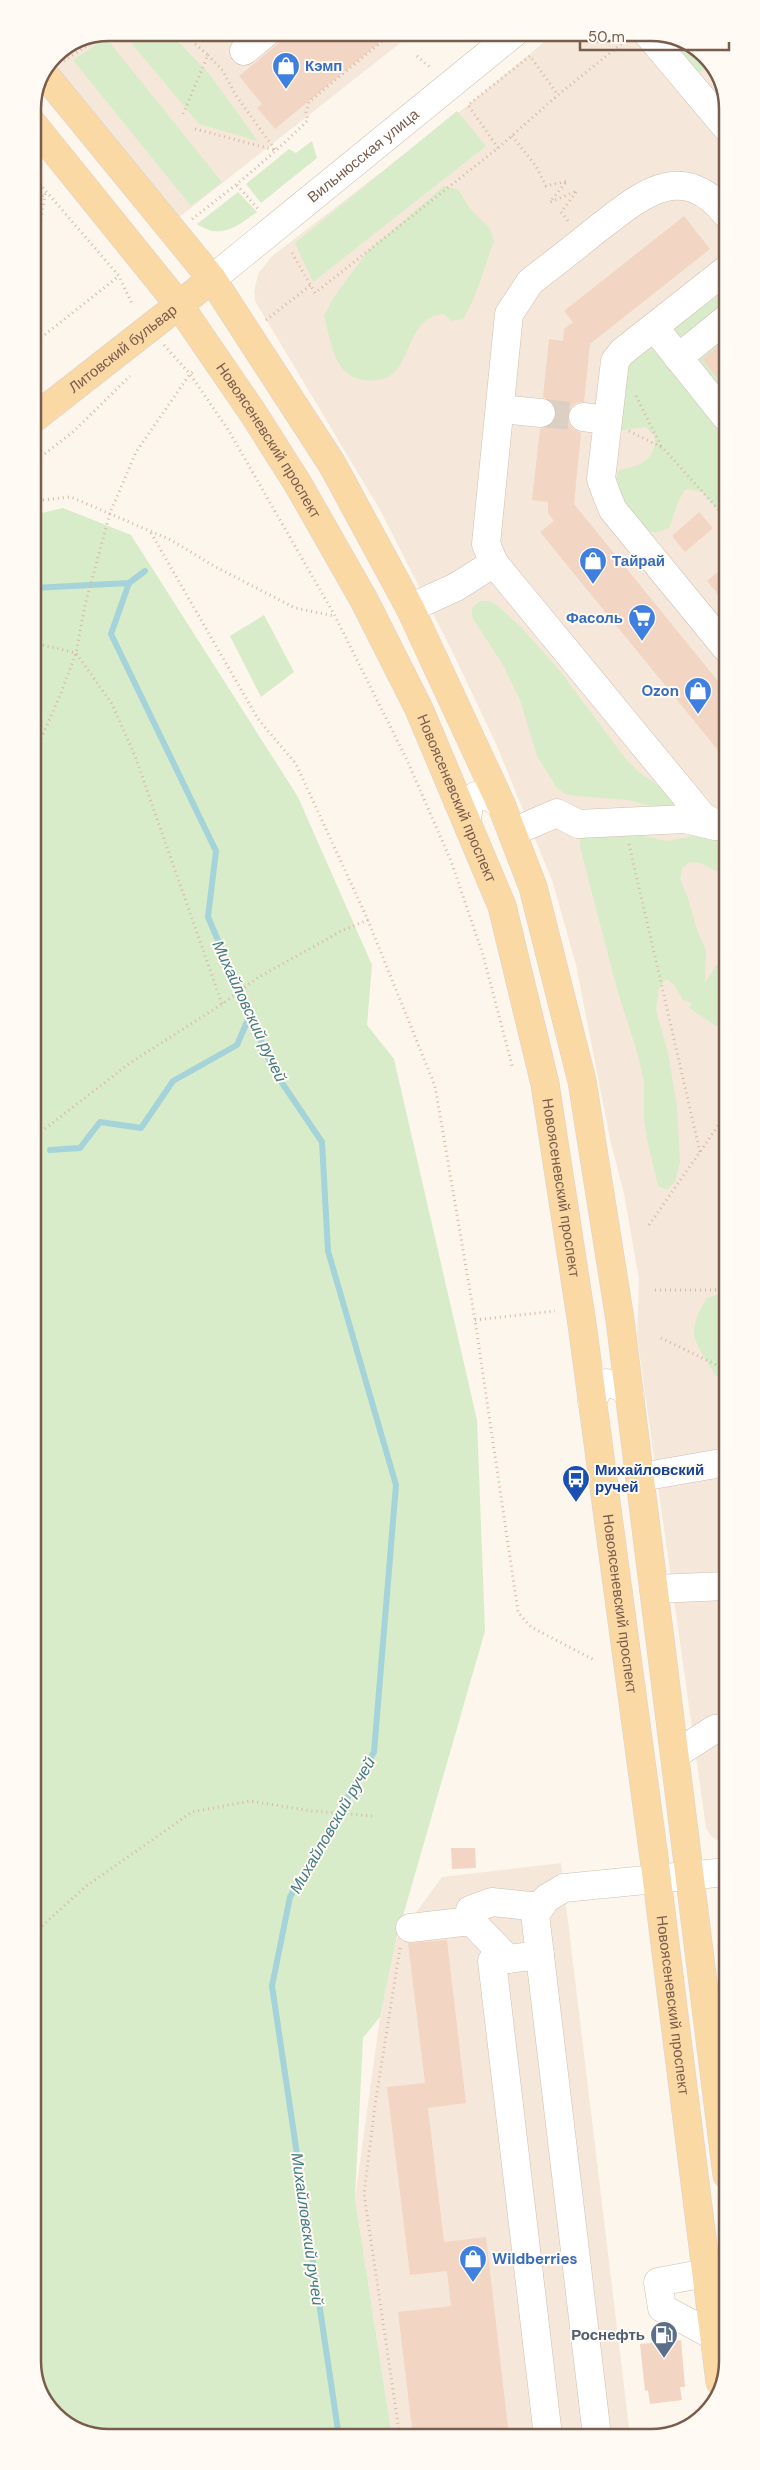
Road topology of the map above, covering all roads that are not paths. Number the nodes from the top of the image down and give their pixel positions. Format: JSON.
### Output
{"nodes":[{"id":1,"x":256,"y":41,"type":"edge"},
{"id":2,"x":504,"y":41,"type":"edge"},
{"id":3,"x":650,"y":41,"type":"edge"},
{"id":4,"x":244,"y":51,"type":"dead end"},
{"id":5,"x":54,"y":70,"type":"edge"},
{"id":6,"x":719,"y":119,"type":"edge"},
{"id":7,"x":41,"y":135,"type":"edge"},
{"id":8,"x":719,"y":206,"type":"edge"},
{"id":9,"x":719,"y":276,"type":"edge"},
{"id":10,"x":212,"y":280,"type":"junction"},
{"id":11,"x":179,"y":305,"type":"junction"},
{"id":12,"x":719,"y":325,"type":"edge"},
{"id":13,"x":654,"y":327,"type":"junction"},
{"id":14,"x":678,"y":358,"type":"junction"},
{"id":15,"x":719,"y":408,"type":"edge"},
{"id":16,"x":500,"y":409,"type":"junction"},
{"id":17,"x":41,"y":413,"type":"edge"},
{"id":18,"x":541,"y":413,"type":"tunnel mouth"},
{"id":19,"x":494,"y":563,"type":"junction"},
{"id":20,"x":410,"y":608,"type":"junction"},
{"id":21,"x":719,"y":639,"type":"edge"},
{"id":22,"x":484,"y":766,"type":"junction"},
{"id":23,"x":450,"y":781,"type":"junction"},
{"id":24,"x":501,"y":804,"type":"junction"},
{"id":25,"x":467,"y":819,"type":"junction"},
{"id":26,"x":719,"y":826,"type":"edge"},
{"id":27,"x":719,"y":827,"type":"edge"},
{"id":28,"x":513,"y":832,"type":"junction"},
{"id":29,"x":630,"y":1395,"type":"junction"},
{"id":30,"x":592,"y":1402,"type":"junction"},
{"id":31,"x":719,"y":1463,"type":"edge"},
{"id":32,"x":641,"y":1477,"type":"junction"},
{"id":33,"x":719,"y":1586,"type":"edge"},
{"id":34,"x":654,"y":1589,"type":"junction"},
{"id":35,"x":719,"y":1729,"type":"edge"},
{"id":36,"x":676,"y":1754,"type":"junction"},
{"id":37,"x":719,"y":1873,"type":"edge"},
{"id":38,"x":691,"y":1876,"type":"junction"},
{"id":39,"x":657,"y":1880,"type":"junction"},
{"id":40,"x":540,"y":1907,"type":"junction"},
{"id":41,"x":471,"y":1921,"type":"junction"},
{"id":42,"x":410,"y":1928,"type":"road end"},
{"id":43,"x":540,"y":1955,"type":"junction"},
{"id":44,"x":508,"y":1959,"type":"junction"},
{"id":45,"x":719,"y":2070,"type":"edge"},
{"id":46,"x":706,"y":2273,"type":"junction"},
{"id":47,"x":714,"y":2336,"type":"junction"},
{"id":48,"x":718,"y":2368,"type":"edge"},
{"id":49,"x":547,"y":2429,"type":"edge"},
{"id":50,"x":595,"y":2429,"type":"edge"}],
"edges":[{"from":1,"to":4,"type":"street"},
{"from":2,"to":10,"type":"street","name":"Вильнюсская улица"},
{"from":3,"to":6,"type":"street"},
{"from":5,"to":10,"type":"main road","name":"Новоясеневский проспект"},
{"from":7,"to":11,"type":"main road","name":"Новоясеневский проспект"},
{"from":8,"to":16,"type":"street"},
{"from":9,"to":13,"type":"street"},
{"from":10,"to":11,"type":"main road","name":"Литовский бульвар"},
{"from":10,"to":20,"type":"main road","name":"Новоясеневский проспект"},
{"from":11,"to":17,"type":"main road","name":"Литовский бульвар"},
{"from":11,"to":23,"type":"main road","name":"Новоясеневский проспект"},
{"from":12,"to":14,"type":"street"},
{"from":13,"to":14,"type":"street"},
{"from":13,"to":21,"type":"street"},
{"from":14,"to":15,"type":"street"},
{"from":16,"to":18,"type":"street"},
{"from":16,"to":19,"type":"street"},
{"from":19,"to":20,"type":"street"},
{"from":19,"to":26,"type":"street"},
{"from":20,"to":22,"type":"main road","name":"Новоясеневский проспект"},
{"from":22,"to":23,"type":"street"},
{"from":22,"to":24,"type":"main road","name":"Новоясеневский проспект"},
{"from":23,"to":25,"type":"main road","name":"Новоясеневский проспект"},
{"from":24,"to":25,"type":"street"},
{"from":24,"to":28,"type":"main road","name":"Новоясеневский проспект"},
{"from":25,"to":30,"type":"main road","name":"Новоясеневский проспект"},
{"from":27,"to":28,"type":"street"},
{"from":28,"to":29,"type":"main road","name":"Новоясеневский проспект"},
{"from":29,"to":30,"type":"street"},
{"from":29,"to":32,"type":"main road","name":"Новоясеневский проспект"},
{"from":30,"to":39,"type":"main road","name":"Новоясеневский проспект"},
{"from":31,"to":32,"type":"street"},
{"from":32,"to":34,"type":"main road","name":"Новоясеневский проспект"},
{"from":33,"to":34,"type":"street"},
{"from":34,"to":36,"type":"main road","name":"Новоясеневский проспект"},
{"from":35,"to":36,"type":"street"},
{"from":36,"to":38,"type":"main road","name":"Новоясеневский проспект"},
{"from":37,"to":38,"type":"street"},
{"from":38,"to":39,"type":"street"},
{"from":38,"to":45,"type":"main road","name":"Новоясеневский проспект"},
{"from":39,"to":40,"type":"street"},
{"from":39,"to":46,"type":"main road","name":"Новоясеневский проспект"},
{"from":40,"to":41,"type":"street"},
{"from":40,"to":43,"type":"street"},
{"from":41,"to":42,"type":"street"},
{"from":41,"to":44,"type":"street"},
{"from":43,"to":44,"type":"street"},
{"from":43,"to":50,"type":"street"},
{"from":44,"to":49,"type":"street"},
{"from":46,"to":47,"type":"main road","name":"Новоясеневский проспект"},
{"from":46,"to":47,"type":"street"},
{"from":47,"to":48,"type":"main road","name":"Новоясеневский проспект"}]}
